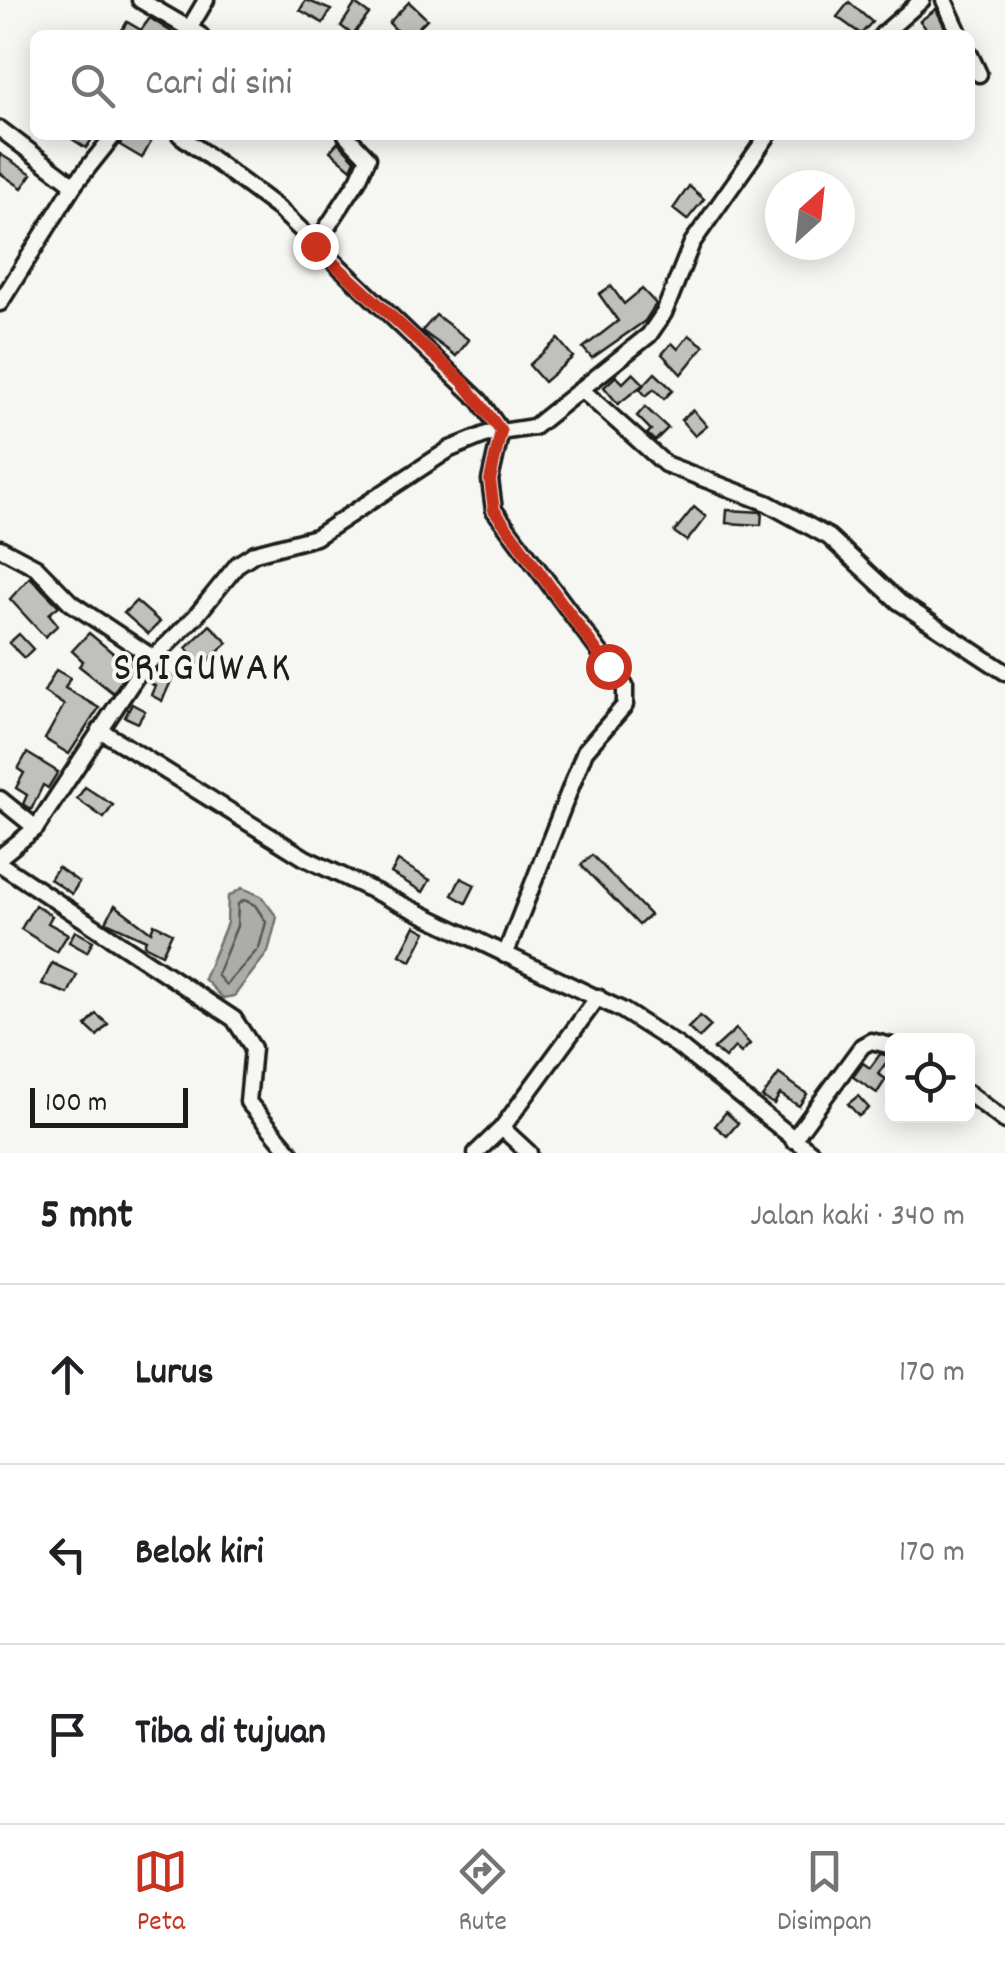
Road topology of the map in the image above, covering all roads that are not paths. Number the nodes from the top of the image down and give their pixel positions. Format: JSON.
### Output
{"nodes":[{"id":1,"x":140,"y":0,"type":"edge"},
{"id":2,"x":206,"y":0,"type":"edge"},
{"id":3,"x":922,"y":0,"type":"edge"},
{"id":4,"x":944,"y":0,"type":"edge"},
{"id":5,"x":187,"y":30,"type":"edge"},
{"id":6,"x":193,"y":30,"type":"edge"},
{"id":7,"x":888,"y":30,"type":"edge"},
{"id":8,"x":958,"y":30,"type":"edge"},
{"id":9,"x":975,"y":66,"type":"edge"},
{"id":10,"x":979,"y":74,"type":"dead end"},
{"id":11,"x":0,"y":129,"type":"edge"},
{"id":12,"x":110,"y":140,"type":"edge"},
{"id":13,"x":187,"y":140,"type":"edge"},
{"id":14,"x":351,"y":140,"type":"edge"},
{"id":15,"x":765,"y":140,"type":"edge"},
{"id":16,"x":74,"y":185,"type":"junction"},
{"id":17,"x":315,"y":246,"type":"junction"},
{"id":18,"x":0,"y":303,"type":"edge"},
{"id":19,"x":582,"y":390,"type":"junction"},
{"id":20,"x":501,"y":431,"type":"junction"},
{"id":21,"x":0,"y":548,"type":"edge"},
{"id":22,"x":152,"y":657,"type":"junction"},
{"id":23,"x":1005,"y":672,"type":"edge"},
{"id":24,"x":100,"y":730,"type":"junction"},
{"id":25,"x":0,"y":800,"type":"edge"},
{"id":26,"x":36,"y":828,"type":"junction"},
{"id":27,"x":0,"y":860,"type":"edge"},
{"id":28,"x":506,"y":955,"type":"junction"},
{"id":29,"x":598,"y":997,"type":"junction"},
{"id":30,"x":885,"y":1044,"type":"edge"},
{"id":31,"x":975,"y":1098,"type":"edge"},
{"id":32,"x":1005,"y":1121,"type":"edge"},
{"id":33,"x":502,"y":1128,"type":"junction"},
{"id":34,"x":793,"y":1140,"type":"junction"},
{"id":35,"x":291,"y":1153,"type":"edge"},
{"id":36,"x":476,"y":1153,"type":"edge"},
{"id":37,"x":530,"y":1153,"type":"edge"},
{"id":38,"x":812,"y":1153,"type":"edge"}],
"edges":[{"from":1,"to":5,"type":"street"},
{"from":2,"to":6,"type":"street"},
{"from":3,"to":7,"type":"street"},
{"from":4,"to":8,"type":"street"},
{"from":9,"to":10,"type":"street"},
{"from":11,"to":16,"type":"street"},
{"from":12,"to":16,"type":"street"},
{"from":13,"to":17,"type":"street"},
{"from":14,"to":17,"type":"street"},
{"from":15,"to":19,"type":"street"},
{"from":16,"to":18,"type":"street"},
{"from":17,"to":20,"type":"street"},
{"from":19,"to":20,"type":"street"},
{"from":19,"to":23,"type":"street"},
{"from":20,"to":22,"type":"street"},
{"from":20,"to":28,"type":"street"},
{"from":21,"to":22,"type":"street"},
{"from":22,"to":24,"type":"street"},
{"from":24,"to":26,"type":"street"},
{"from":24,"to":28,"type":"street"},
{"from":25,"to":26,"type":"street"},
{"from":26,"to":27,"type":"street"},
{"from":27,"to":35,"type":"street"},
{"from":28,"to":29,"type":"street"},
{"from":29,"to":33,"type":"street"},
{"from":29,"to":34,"type":"street"},
{"from":30,"to":34,"type":"street"},
{"from":31,"to":32,"type":"street"},
{"from":33,"to":36,"type":"street"},
{"from":33,"to":37,"type":"street"},
{"from":34,"to":38,"type":"street"}]}
